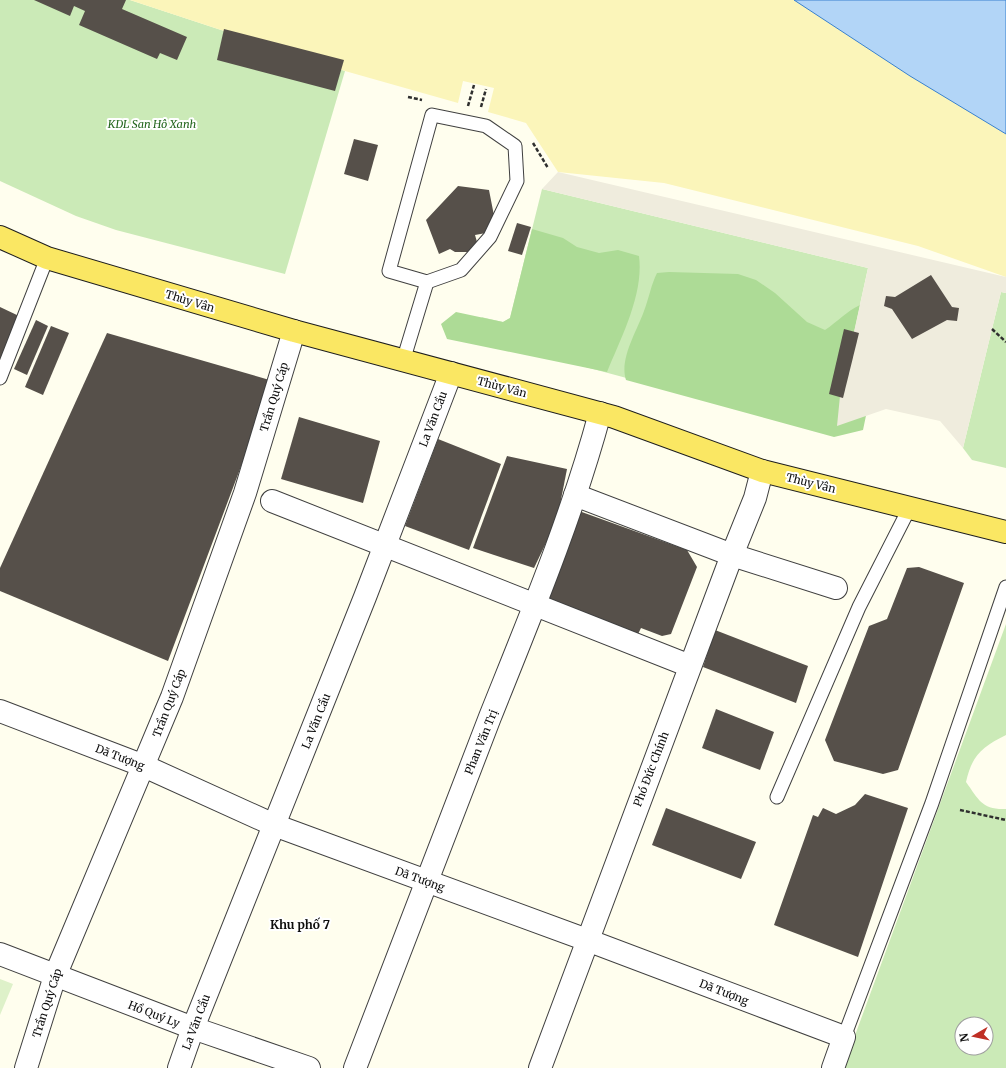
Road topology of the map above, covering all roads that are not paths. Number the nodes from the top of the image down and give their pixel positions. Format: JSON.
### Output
{"nodes":[{"id":1,"x":0,"y":237,"type":"edge"},
{"id":2,"x":47,"y":258,"type":"junction"},
{"id":3,"x":427,"y":282,"type":"junction"},
{"id":4,"x":294,"y":332,"type":"junction"},
{"id":5,"x":404,"y":361,"type":"junction"},
{"id":6,"x":451,"y":374,"type":"junction"},
{"id":7,"x":0,"y":378,"type":"edge"},
{"id":8,"x":600,"y":414,"type":"junction"},
{"id":9,"x":762,"y":471,"type":"junction"},
{"id":10,"x":575,"y":495,"type":"junction"},
{"id":11,"x":272,"y":501,"type":"dead end"},
{"id":12,"x":910,"y":507,"type":"junction"},
{"id":13,"x":1006,"y":532,"type":"edge"},
{"id":14,"x":384,"y":545,"type":"junction"},
{"id":15,"x":732,"y":554,"type":"junction"},
{"id":16,"x":1006,"y":587,"type":"edge"},
{"id":17,"x":836,"y":588,"type":"dead end"},
{"id":18,"x":534,"y":604,"type":"junction"},
{"id":19,"x":690,"y":666,"type":"junction"},
{"id":20,"x":0,"y":711,"type":"edge"},
{"id":21,"x":144,"y":766,"type":"junction"},
{"id":22,"x":777,"y":797,"type":"dead end"},
{"id":23,"x":274,"y":825,"type":"junction"},
{"id":24,"x":425,"y":881,"type":"junction"},
{"id":25,"x":587,"y":940,"type":"junction"},
{"id":26,"x":0,"y":954,"type":"edge"},
{"id":27,"x":55,"y":976,"type":"junction"},
{"id":28,"x":193,"y":1028,"type":"junction"},
{"id":29,"x":844,"y":1038,"type":"junction"},
{"id":30,"x":26,"y":1068,"type":"edge"},
{"id":31,"x":179,"y":1068,"type":"edge"},
{"id":32,"x":309,"y":1068,"type":"edge"},
{"id":33,"x":355,"y":1068,"type":"edge"},
{"id":34,"x":540,"y":1068,"type":"edge"},
{"id":35,"x":833,"y":1068,"type":"edge"}],
"edges":[{"from":1,"to":2,"type":"main road","name":"Thùy Vân"},
{"from":2,"to":4,"type":"main road","name":"Thùy Vân"},
{"from":2,"to":7,"type":"lane"},
{"from":3,"to":3,"type":"lane"},
{"from":3,"to":5,"type":"lane"},
{"from":4,"to":5,"type":"main road","name":"Thùy Vân"},
{"from":4,"to":21,"type":"street","name":"Trần Quý Cáp"},
{"from":5,"to":6,"type":"main road","name":"Thùy Vân"},
{"from":6,"to":8,"type":"main road","name":"Thùy Vân"},
{"from":6,"to":14,"type":"street","name":"La Văn Cầu"},
{"from":8,"to":9,"type":"main road","name":"Thùy Vân"},
{"from":8,"to":10,"type":"street","name":"Phan Văn Trị"},
{"from":9,"to":12,"type":"main road","name":"Thùy Vân"},
{"from":9,"to":15,"type":"street","name":"Phó Đức Chính"},
{"from":10,"to":15,"type":"street"},
{"from":10,"to":18,"type":"street","name":"Phan Văn Trị"},
{"from":11,"to":14,"type":"street"},
{"from":12,"to":13,"type":"main road","name":"Thùy Vân"},
{"from":12,"to":22,"type":"lane"},
{"from":14,"to":18,"type":"street"},
{"from":14,"to":23,"type":"street","name":"La Văn Cầu"},
{"from":15,"to":17,"type":"street"},
{"from":15,"to":19,"type":"street","name":"Phó Đức Chính"},
{"from":16,"to":29,"type":"lane"},
{"from":18,"to":19,"type":"street"},
{"from":18,"to":24,"type":"street","name":"Phan Văn Trị"},
{"from":19,"to":25,"type":"street","name":"Phó Đức Chính"},
{"from":20,"to":21,"type":"street","name":"Dã Tượng"},
{"from":21,"to":23,"type":"street","name":"Dã Tượng"},
{"from":21,"to":27,"type":"street","name":"Trần Quý Cáp"},
{"from":23,"to":24,"type":"street","name":"Dã Tượng"},
{"from":23,"to":28,"type":"street","name":"La Văn Cầu"},
{"from":24,"to":25,"type":"street","name":"Dã Tượng"},
{"from":24,"to":33,"type":"street","name":"Phan Văn Trị"},
{"from":25,"to":29,"type":"street","name":"Dã Tượng"},
{"from":25,"to":34,"type":"street","name":"Phó Đức Chính"},
{"from":26,"to":27,"type":"street","name":"Hồ Quý Ly"},
{"from":27,"to":28,"type":"street","name":"Hồ Quý Ly"},
{"from":27,"to":30,"type":"street","name":"Trần Quý Cáp"},
{"from":28,"to":31,"type":"street","name":"La Văn Cầu"},
{"from":28,"to":32,"type":"street","name":"Hồ Quý Ly"},
{"from":29,"to":35,"type":"street"}]}
